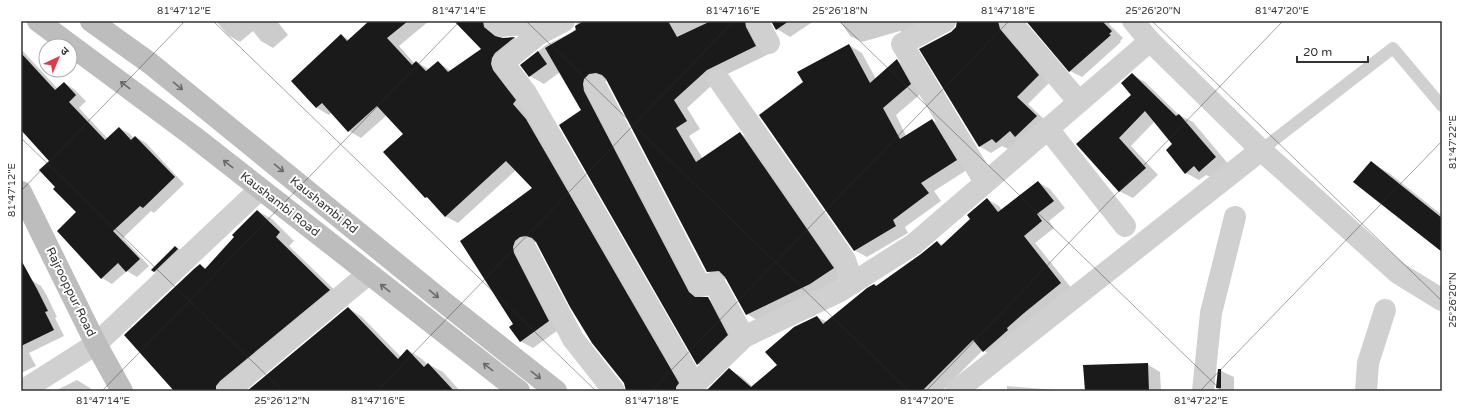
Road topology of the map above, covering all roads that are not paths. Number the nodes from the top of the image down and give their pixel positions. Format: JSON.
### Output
{"nodes":[{"id":1,"x":38,"y":21,"type":"edge"},
{"id":2,"x":90,"y":21,"type":"edge"},
{"id":3,"x":496,"y":21,"type":"edge"},
{"id":4,"x":564,"y":21,"type":"edge"},
{"id":5,"x":757,"y":21,"type":"edge"},
{"id":6,"x":945,"y":21,"type":"edge"},
{"id":7,"x":1010,"y":21,"type":"edge"},
{"id":8,"x":1133,"y":21,"type":"edge"},
{"id":9,"x":539,"y":34,"type":"junction"},
{"id":10,"x":1150,"y":41,"type":"junction"},
{"id":11,"x":769,"y":42,"type":"dead end"},
{"id":12,"x":719,"y":80,"type":"dead end"},
{"id":13,"x":595,"y":85,"type":"dead end"},
{"id":14,"x":1079,"y":102,"type":"junction"},
{"id":15,"x":1442,"y":106,"type":"edge"},
{"id":16,"x":1048,"y":129,"type":"junction"},
{"id":17,"x":1261,"y":150,"type":"junction"},
{"id":18,"x":985,"y":182,"type":"junction"},
{"id":19,"x":260,"y":189,"type":"junction"},
{"id":20,"x":21,"y":192,"type":"edge"},
{"id":21,"x":1236,"y":217,"type":"dead end"},
{"id":22,"x":1125,"y":226,"type":"dead end"},
{"id":23,"x":525,"y":248,"type":"dead end"},
{"id":24,"x":368,"y":274,"type":"junction"},
{"id":25,"x":853,"y":283,"type":"junction"},
{"id":26,"x":1442,"y":300,"type":"edge"},
{"id":27,"x":1385,"y":310,"type":"dead end"},
{"id":28,"x":744,"y":337,"type":"junction"},
{"id":29,"x":96,"y":344,"type":"junction"},
{"id":30,"x":691,"y":388,"type":"edge"},
{"id":31,"x":22,"y":391,"type":"edge"},
{"id":32,"x":122,"y":391,"type":"edge"},
{"id":33,"x":228,"y":391,"type":"edge"},
{"id":34,"x":519,"y":391,"type":"edge"},
{"id":35,"x":556,"y":391,"type":"edge"},
{"id":36,"x":614,"y":391,"type":"edge"},
{"id":37,"x":956,"y":391,"type":"edge"},
{"id":38,"x":1203,"y":391,"type":"edge"},
{"id":39,"x":1366,"y":391,"type":"edge"}],
"edges":[{"from":19,"to":1,"type":"main road","name":"Kaushambi Road","one_way":true},
{"from":2,"to":35,"type":"main road","name":"Kaushambi Rd","one_way":true},
{"from":3,"to":9,"type":"street"},
{"from":4,"to":9,"type":"street"},
{"from":5,"to":11,"type":"street"},
{"from":6,"to":18,"type":"street"},
{"from":7,"to":14,"type":"street"},
{"from":8,"to":10,"type":"street"},
{"from":9,"to":30,"type":"street"},
{"from":10,"to":14,"type":"street"},
{"from":10,"to":17,"type":"street"},
{"from":12,"to":25,"type":"street"},
{"from":13,"to":28,"type":"street"},
{"from":14,"to":16,"type":"street"},
{"from":15,"to":17,"type":"lane"},
{"from":16,"to":18,"type":"street"},
{"from":16,"to":22,"type":"street"},
{"from":17,"to":26,"type":"street"},
{"from":17,"to":37,"type":"street"},
{"from":18,"to":25,"type":"street"},
{"from":19,"to":24,"type":"main road","name":"Kaushambi Road"},
{"from":19,"to":29,"type":"street"},
{"from":20,"to":29,"type":"main road","name":"Rajrooppur Road"},
{"from":21,"to":38,"type":"street"},
{"from":23,"to":36,"type":"street"},
{"from":24,"to":33,"type":"street"},
{"from":34,"to":24,"type":"main road","name":"Kaushambi Road","one_way":true},
{"from":25,"to":28,"type":"street"},
{"from":27,"to":39,"type":"street"},
{"from":28,"to":30,"type":"street"},
{"from":29,"to":31,"type":"street"},
{"from":29,"to":32,"type":"main road","name":"Rajrooppur Road"}]}
